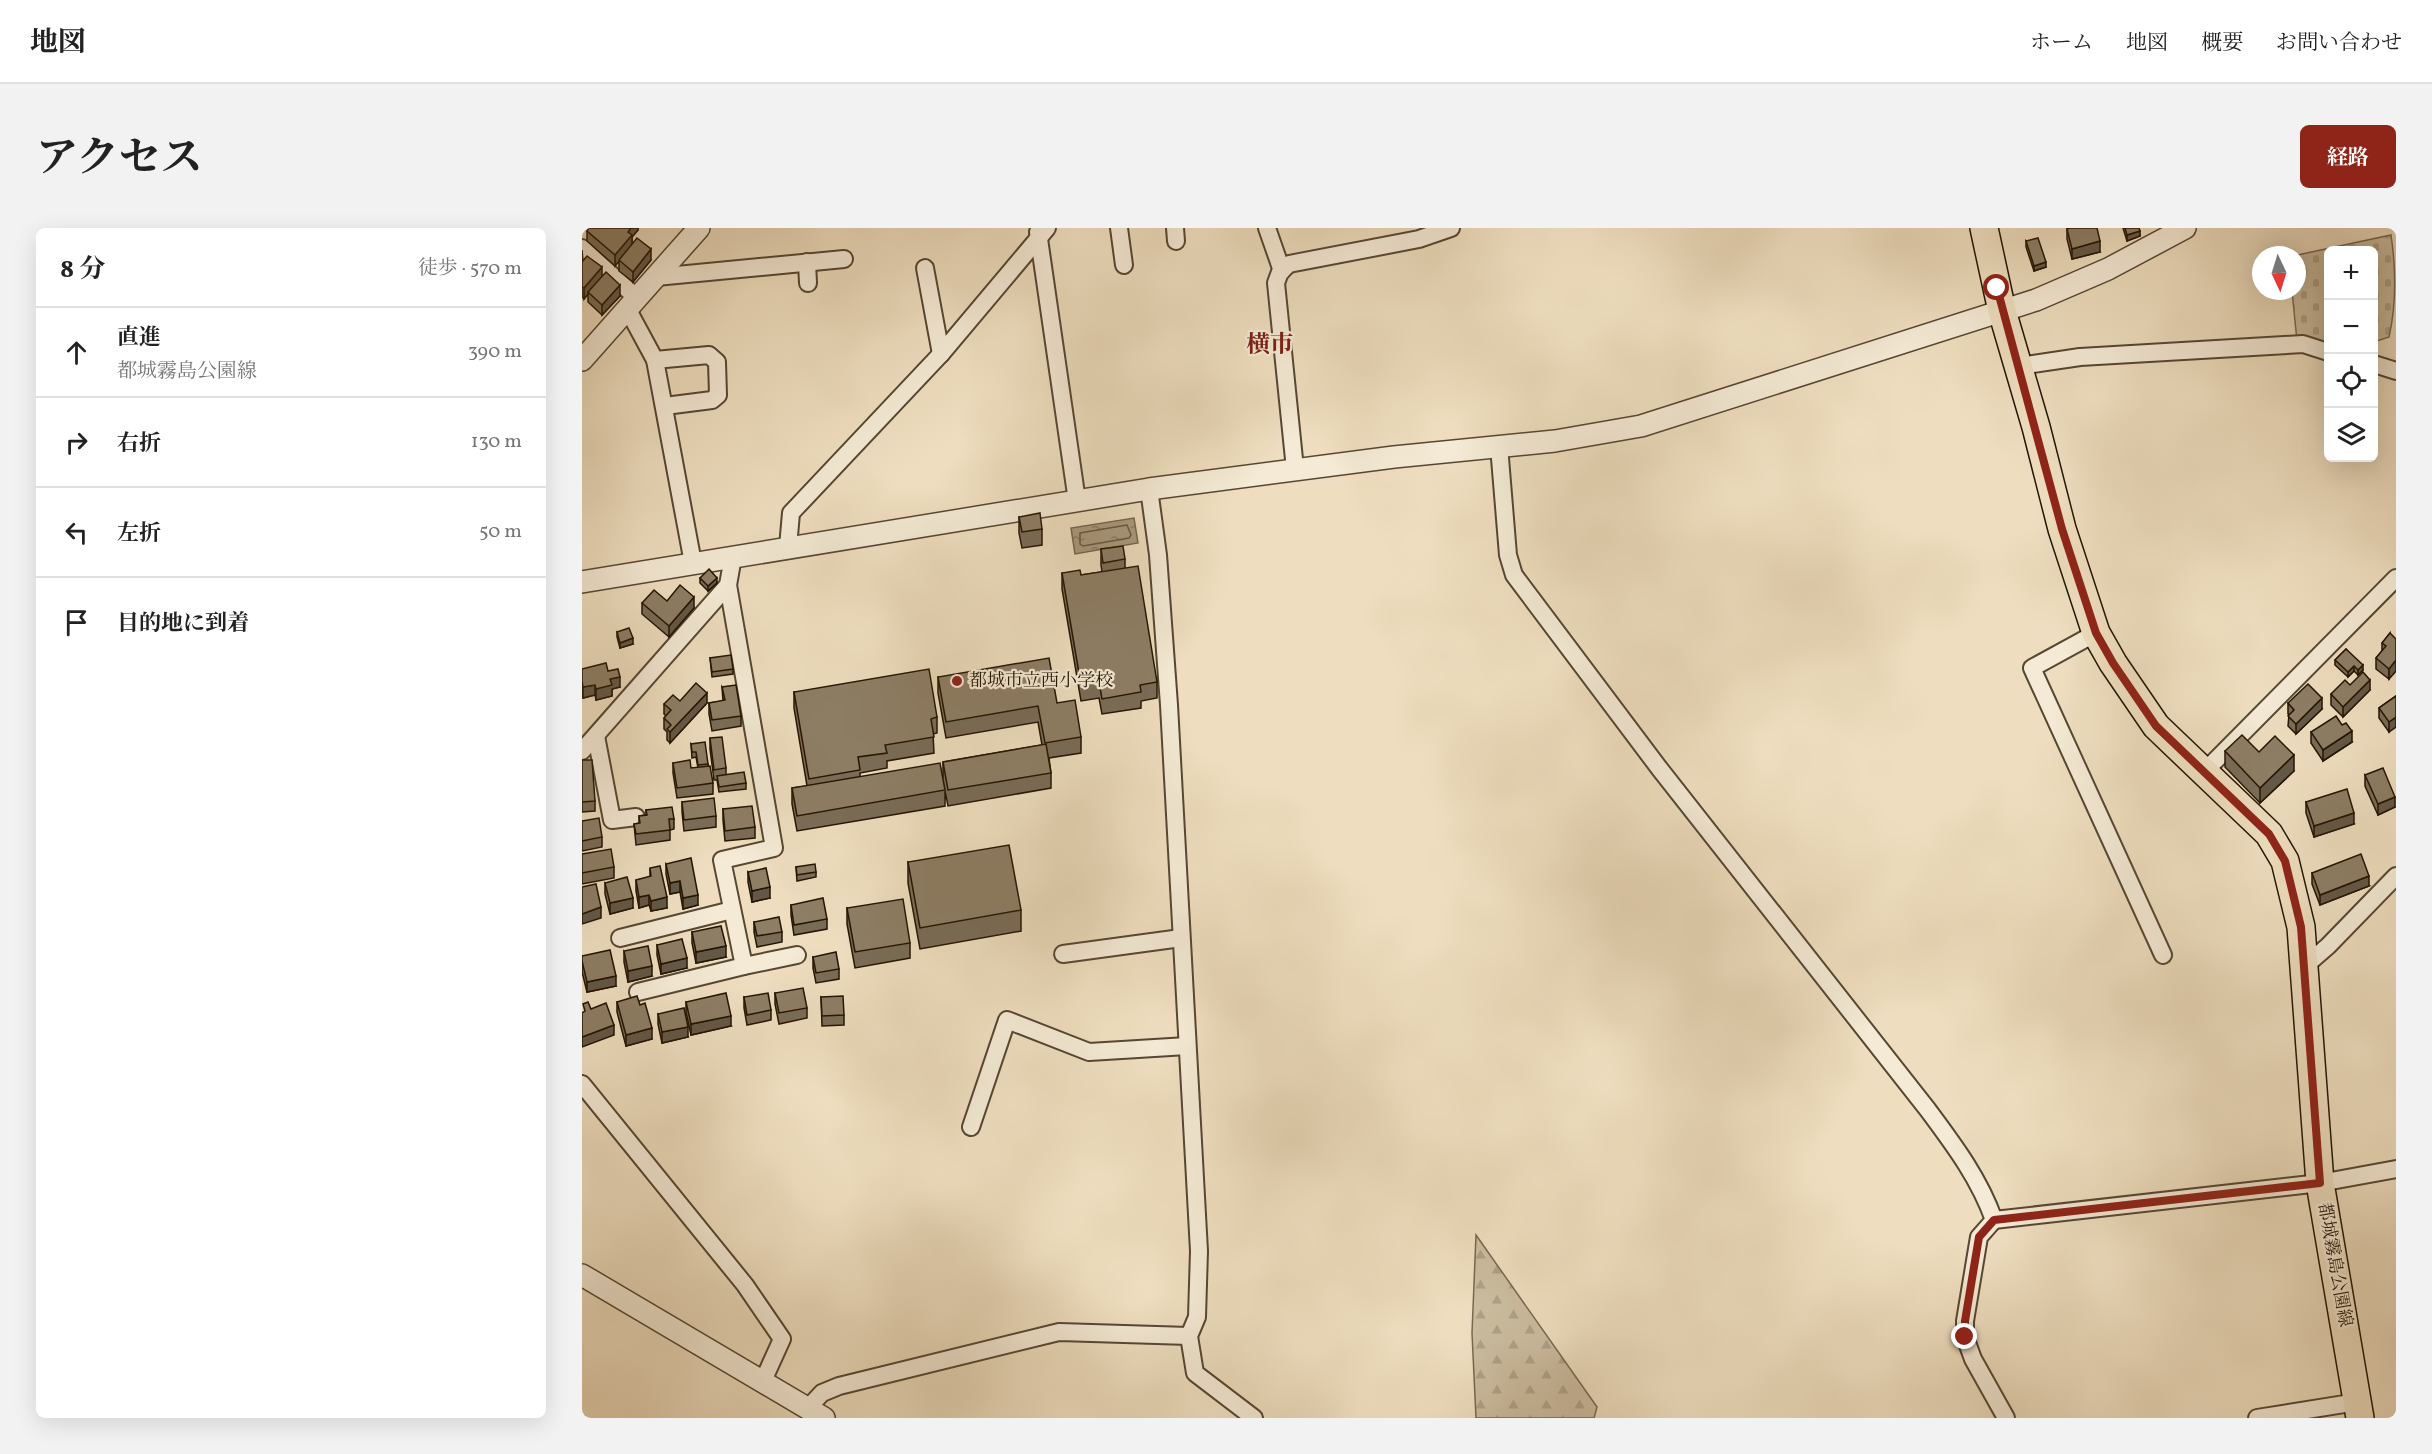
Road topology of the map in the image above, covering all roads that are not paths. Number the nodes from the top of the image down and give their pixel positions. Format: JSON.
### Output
{"nodes":[{"id":1,"x":699,"y":228,"type":"edge"},
{"id":2,"x":1119,"y":228,"type":"edge"},
{"id":3,"x":1267,"y":228,"type":"edge"},
{"id":4,"x":1450,"y":228,"type":"edge"},
{"id":5,"x":1984,"y":228,"type":"edge"},
{"id":6,"x":2185,"y":228,"type":"edge"},
{"id":7,"x":1041,"y":231,"type":"edge"},
{"id":8,"x":582,"y":248,"type":"edge"},
{"id":9,"x":844,"y":259,"type":"dead end"},
{"id":10,"x":807,"y":262,"type":"junction"},
{"id":11,"x":1124,"y":265,"type":"dead end"},
{"id":12,"x":925,"y":268,"type":"dead end"},
{"id":13,"x":1282,"y":270,"type":"junction"},
{"id":14,"x":656,"y":278,"type":"junction"},
{"id":15,"x":808,"y":283,"type":"dead end"},
{"id":16,"x":633,"y":304,"type":"junction"},
{"id":17,"x":2002,"y":311,"type":"junction"},
{"id":18,"x":2324,"y":351,"type":"edge"},
{"id":19,"x":941,"y":354,"type":"junction"},
{"id":20,"x":582,"y":360,"type":"edge"},
{"id":21,"x":655,"y":360,"type":"junction"},
{"id":22,"x":2378,"y":365,"type":"edge"},
{"id":23,"x":2019,"y":366,"type":"junction"},
{"id":24,"x":2396,"y":370,"type":"edge"},
{"id":25,"x":665,"y":406,"type":"junction"},
{"id":26,"x":1499,"y":446,"type":"junction"},
{"id":27,"x":1295,"y":470,"type":"junction"},
{"id":28,"x":1149,"y":489,"type":"junction"},
{"id":29,"x":1077,"y":501,"type":"junction"},
{"id":30,"x":789,"y":547,"type":"junction"},
{"id":31,"x":733,"y":557,"type":"junction"},
{"id":32,"x":693,"y":563,"type":"junction"},
{"id":33,"x":2396,"y":578,"type":"edge"},
{"id":34,"x":582,"y":582,"type":"edge"},
{"id":35,"x":728,"y":585,"type":"junction"},
{"id":36,"x":2096,"y":633,"type":"junction"},
{"id":37,"x":596,"y":735,"type":"junction"},
{"id":38,"x":582,"y":751,"type":"edge"},
{"id":39,"x":2204,"y":772,"type":"junction"},
{"id":40,"x":636,"y":817,"type":"dead end"},
{"id":41,"x":2396,"y":876,"type":"edge"},
{"id":42,"x":732,"y":910,"type":"junction"},
{"id":43,"x":620,"y":938,"type":"dead end"},
{"id":44,"x":1181,"y":938,"type":"junction"},
{"id":45,"x":1063,"y":954,"type":"dead end"},
{"id":46,"x":797,"y":955,"type":"dead end"},
{"id":47,"x":2163,"y":955,"type":"dead end"},
{"id":48,"x":744,"y":966,"type":"junction"},
{"id":49,"x":2305,"y":966,"type":"junction"},
{"id":50,"x":638,"y":992,"type":"dead end"},
{"id":51,"x":1187,"y":1046,"type":"junction"},
{"id":52,"x":582,"y":1084,"type":"edge"},
{"id":53,"x":971,"y":1126,"type":"dead end"},
{"id":54,"x":2396,"y":1169,"type":"edge"},
{"id":55,"x":2320,"y":1183,"type":"junction"},
{"id":56,"x":1994,"y":1220,"type":"junction"},
{"id":57,"x":582,"y":1275,"type":"edge"},
{"id":58,"x":1189,"y":1336,"type":"junction"},
{"id":59,"x":763,"y":1382,"type":"junction"},
{"id":60,"x":2359,"y":1410,"type":"edge"},
{"id":61,"x":816,"y":1413,"type":"edge"},
{"id":62,"x":1254,"y":1418,"type":"edge"},
{"id":63,"x":2006,"y":1418,"type":"edge"},
{"id":64,"x":2257,"y":1418,"type":"edge"}],
"edges":[{"from":1,"to":14,"type":"street"},
{"from":2,"to":11,"type":"street"},
{"from":3,"to":13,"type":"street"},
{"from":4,"to":13,"type":"street"},
{"from":5,"to":17,"type":"main road","name":"都城霧島公園線"},
{"from":6,"to":17,"type":"street"},
{"from":7,"to":19,"type":"street"},
{"from":7,"to":29,"type":"street"},
{"from":8,"to":16,"type":"street"},
{"from":9,"to":10,"type":"street"},
{"from":10,"to":14,"type":"street"},
{"from":10,"to":15,"type":"street"},
{"from":12,"to":19,"type":"street"},
{"from":13,"to":27,"type":"street"},
{"from":14,"to":16,"type":"street"},
{"from":16,"to":20,"type":"street"},
{"from":16,"to":21,"type":"street"},
{"from":17,"to":23,"type":"main road","name":"都城霧島公園線"},
{"from":17,"to":26,"type":"street"},
{"from":18,"to":23,"type":"street"},
{"from":19,"to":30,"type":"street"},
{"from":21,"to":25,"type":"street"},
{"from":21,"to":25,"type":"street"},
{"from":22,"to":24,"type":"street"},
{"from":23,"to":36,"type":"main road","name":"都城霧島公園線"},
{"from":25,"to":32,"type":"street"},
{"from":26,"to":27,"type":"street"},
{"from":26,"to":56,"type":"street"},
{"from":27,"to":28,"type":"street"},
{"from":28,"to":29,"type":"street"},
{"from":28,"to":44,"type":"street"},
{"from":29,"to":30,"type":"street"},
{"from":30,"to":31,"type":"street"},
{"from":31,"to":32,"type":"street"},
{"from":31,"to":35,"type":"street"},
{"from":32,"to":34,"type":"street"},
{"from":33,"to":39,"type":"street"},
{"from":35,"to":37,"type":"street"},
{"from":35,"to":42,"type":"street"},
{"from":36,"to":39,"type":"main road","name":"都城霧島公園線"},
{"from":36,"to":47,"type":"street"},
{"from":37,"to":38,"type":"street"},
{"from":37,"to":40,"type":"street"},
{"from":39,"to":49,"type":"main road","name":"都城霧島公園線"},
{"from":41,"to":49,"type":"street"},
{"from":42,"to":43,"type":"street"},
{"from":42,"to":48,"type":"street"},
{"from":44,"to":45,"type":"street"},
{"from":44,"to":51,"type":"street"},
{"from":46,"to":48,"type":"street"},
{"from":48,"to":50,"type":"street"},
{"from":49,"to":55,"type":"main road","name":"都城霧島公園線"},
{"from":51,"to":53,"type":"street"},
{"from":51,"to":58,"type":"street"},
{"from":52,"to":59,"type":"street"},
{"from":54,"to":55,"type":"street"},
{"from":55,"to":56,"type":"street"},
{"from":55,"to":60,"type":"main road","name":"都城霧島公園線"},
{"from":56,"to":63,"type":"street"},
{"from":57,"to":59,"type":"street"},
{"from":58,"to":61,"type":"street"},
{"from":58,"to":62,"type":"street"},
{"from":59,"to":61,"type":"street"},
{"from":60,"to":64,"type":"street"}]}
